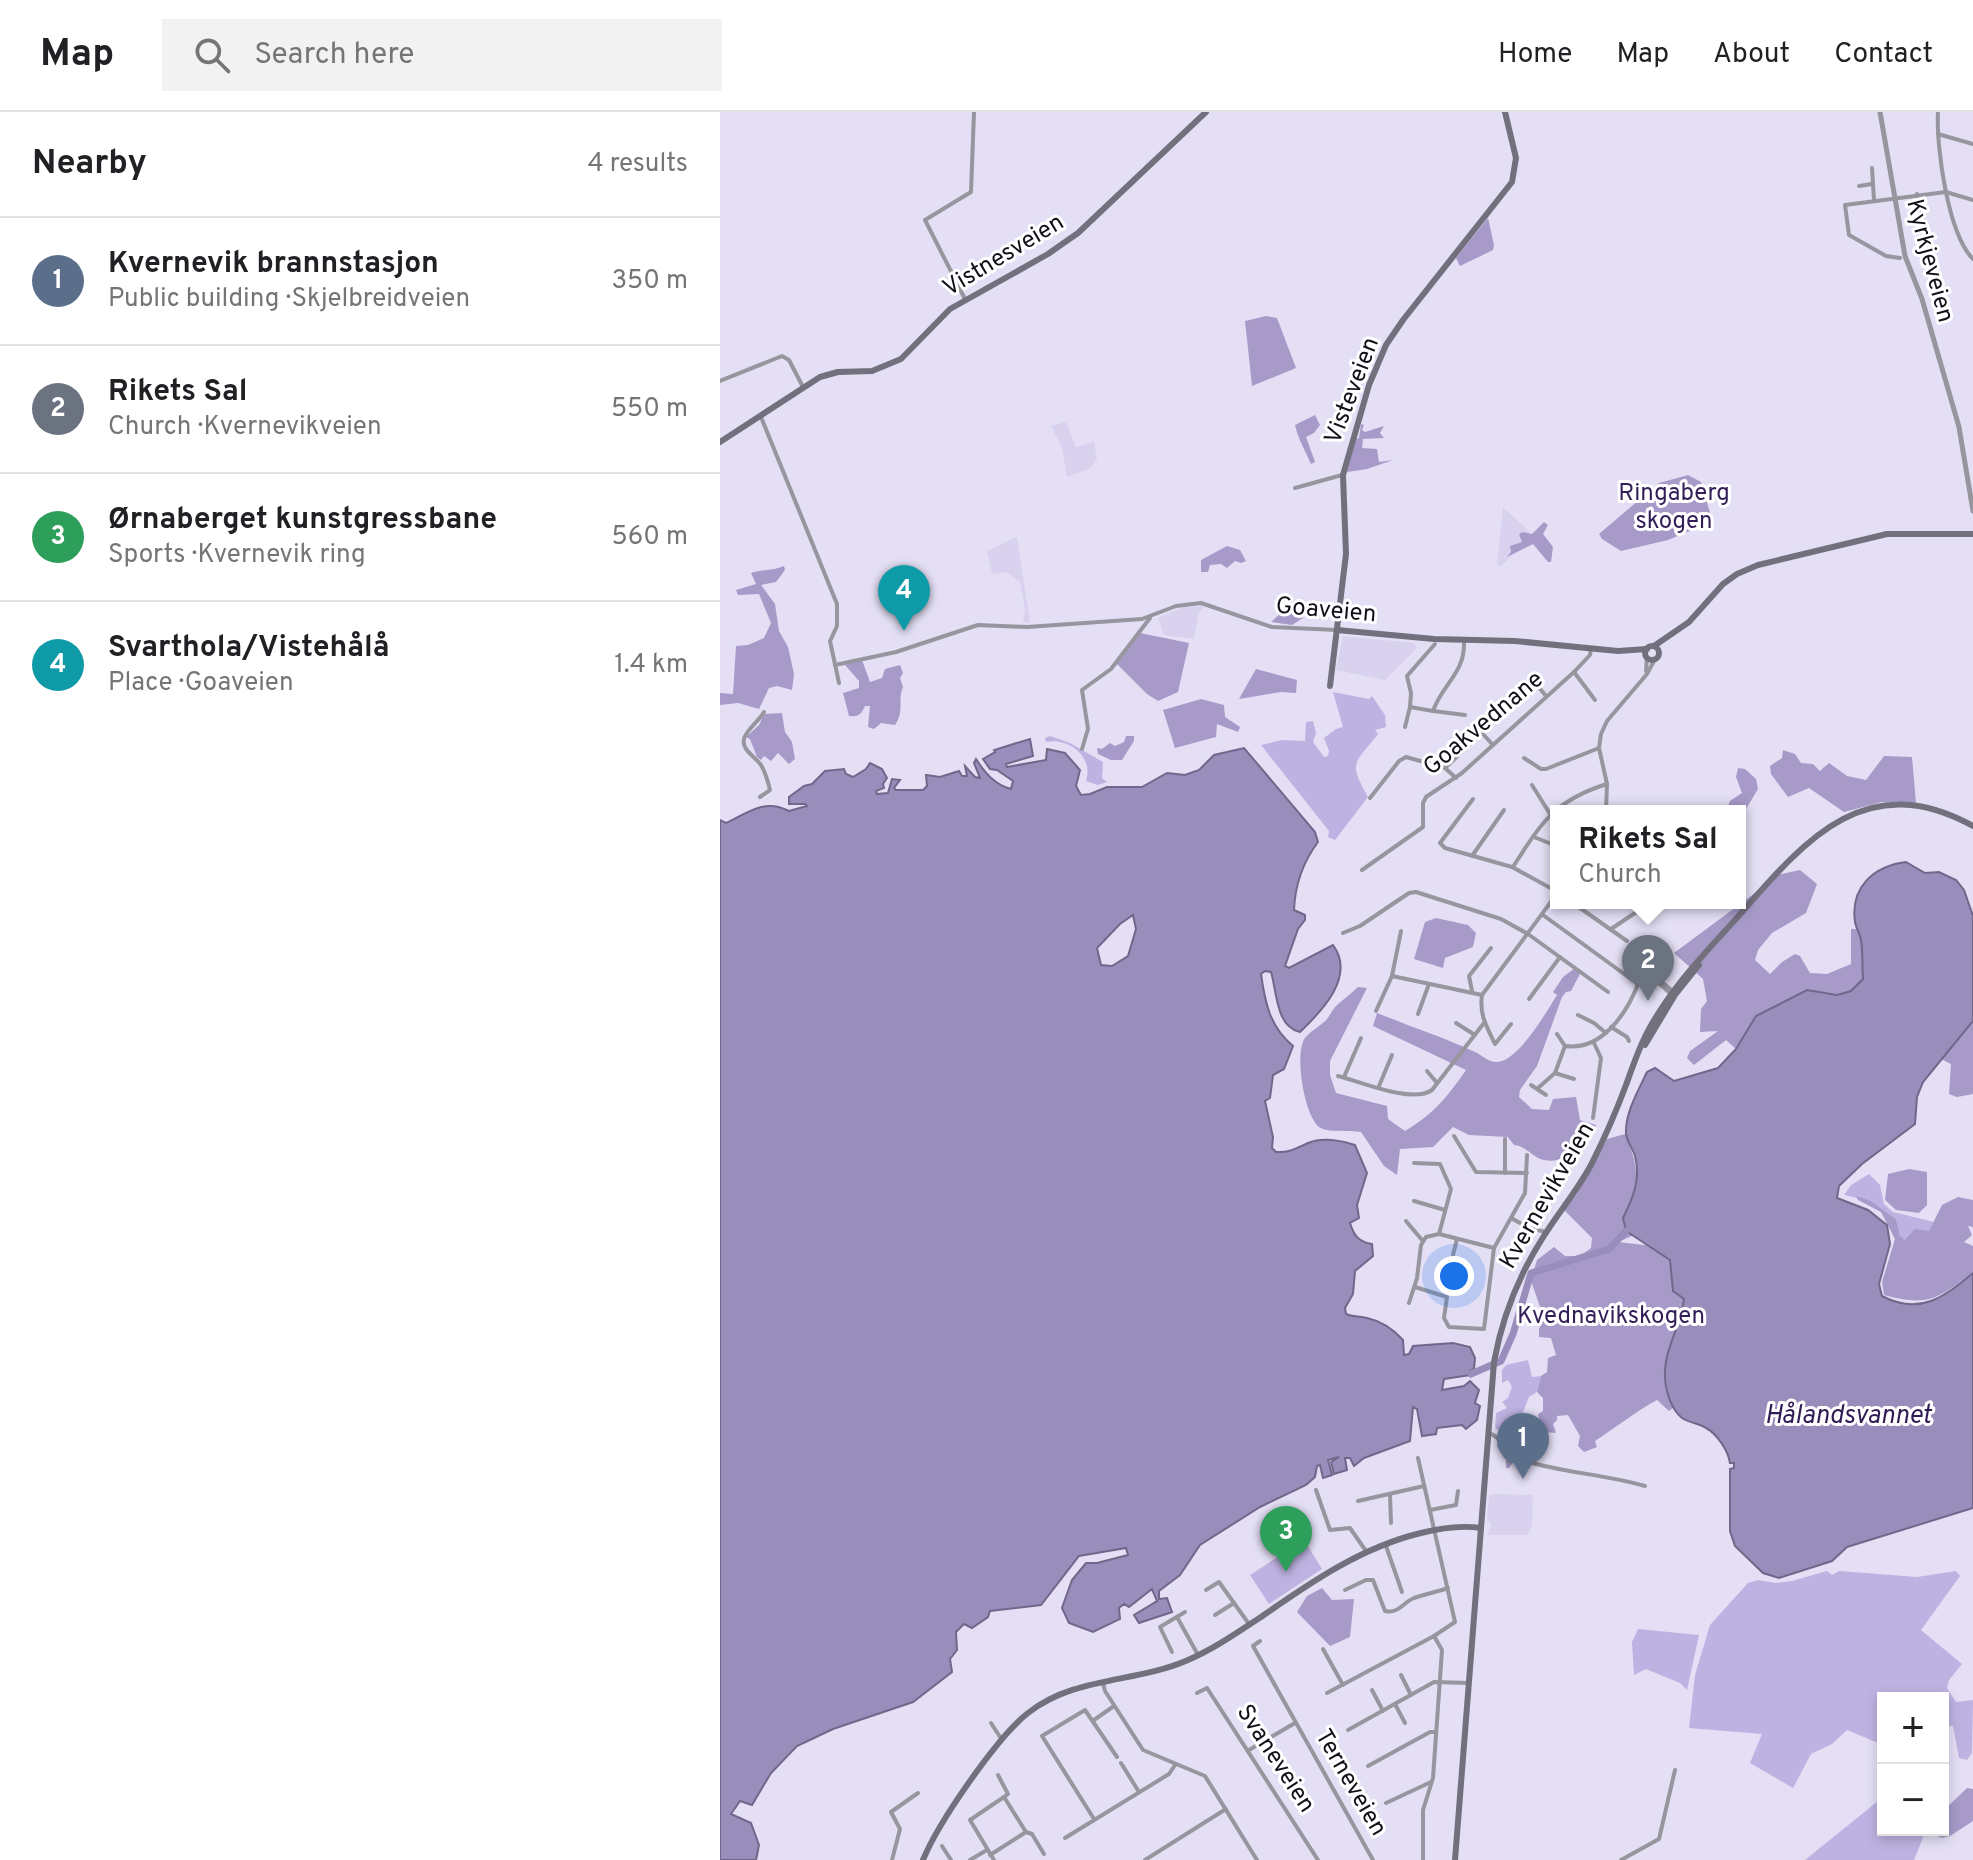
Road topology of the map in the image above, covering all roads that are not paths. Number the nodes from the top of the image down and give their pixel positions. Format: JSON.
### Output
{"nodes":[{"id":1,"x":974,"y":112,"type":"edge"},
{"id":2,"x":1206,"y":112,"type":"edge"},
{"id":3,"x":1505,"y":112,"type":"edge"},
{"id":4,"x":1880,"y":112,"type":"edge"},
{"id":5,"x":1938,"y":112,"type":"edge"},
{"id":6,"x":1938,"y":134,"type":"junction"},
{"id":7,"x":1973,"y":144,"type":"edge"},
{"id":8,"x":1872,"y":168,"type":"dead end"},
{"id":9,"x":1872,"y":184,"type":"junction"},
{"id":10,"x":1859,"y":186,"type":"dead end"},
{"id":11,"x":1946,"y":192,"type":"junction"},
{"id":12,"x":1917,"y":194,"type":"junction"},
{"id":13,"x":1893,"y":198,"type":"junction"},
{"id":14,"x":1874,"y":200,"type":"junction"},
{"id":15,"x":1973,"y":200,"type":"edge"},
{"id":16,"x":1931,"y":252,"type":"dead end"},
{"id":17,"x":1900,"y":258,"type":"dead end"},
{"id":18,"x":1973,"y":259,"type":"edge"},
{"id":19,"x":965,"y":299,"type":"junction"},
{"id":20,"x":720,"y":381,"type":"edge"},
{"id":21,"x":803,"y":387,"type":"junction"},
{"id":22,"x":761,"y":417,"type":"junction"},
{"id":23,"x":720,"y":442,"type":"edge"},
{"id":24,"x":1343,"y":475,"type":"junction"},
{"id":25,"x":1295,"y":488,"type":"dead end"},
{"id":26,"x":1973,"y":511,"type":"edge"},
{"id":27,"x":1973,"y":528,"type":"edge"},
{"id":28,"x":1960,"y":533,"type":"junction"},
{"id":29,"x":1973,"y":534,"type":"edge"},
{"id":30,"x":1150,"y":618,"type":"junction"},
{"id":31,"x":1337,"y":630,"type":"junction"},
{"id":32,"x":1464,"y":640,"type":"junction"},
{"id":33,"x":1435,"y":644,"type":"dead end"},
{"id":34,"x":1588,"y":649,"type":"junction"},
{"id":35,"x":1651,"y":653,"type":"junction"},
{"id":36,"x":835,"y":665,"type":"junction"},
{"id":37,"x":1574,"y":672,"type":"junction"},
{"id":38,"x":839,"y":683,"type":"dead end"},
{"id":39,"x":1330,"y":686,"type":"dead end"},
{"id":40,"x":1546,"y":696,"type":"junction"},
{"id":41,"x":1595,"y":700,"type":"dead end"},
{"id":42,"x":1410,"y":707,"type":"junction"},
{"id":43,"x":1433,"y":711,"type":"junction"},
{"id":44,"x":764,"y":712,"type":"dead end"},
{"id":45,"x":1465,"y":715,"type":"dead end"},
{"id":46,"x":1405,"y":727,"type":"dead end"},
{"id":47,"x":1481,"y":732,"type":"junction"},
{"id":48,"x":1493,"y":745,"type":"junction"},
{"id":49,"x":1599,"y":748,"type":"junction"},
{"id":50,"x":1082,"y":749,"type":"dead end"},
{"id":51,"x":1524,"y":758,"type":"dead end"},
{"id":52,"x":1445,"y":768,"type":"junction"},
{"id":53,"x":1456,"y":778,"type":"junction"},
{"id":54,"x":1607,"y":784,"type":"junction"},
{"id":55,"x":1532,"y":785,"type":"dead end"},
{"id":56,"x":760,"y":797,"type":"dead end"},
{"id":57,"x":1370,"y":798,"type":"dead end"},
{"id":58,"x":1473,"y":799,"type":"dead end"},
{"id":59,"x":1562,"y":805,"type":"edge"},
{"id":60,"x":1606,"y":805,"type":"edge"},
{"id":61,"x":1504,"y":810,"type":"dead end"},
{"id":62,"x":1550,"y":814,"type":"joint"},
{"id":63,"x":1973,"y":826,"type":"edge"},
{"id":64,"x":1533,"y":836,"type":"junction"},
{"id":65,"x":1550,"y":843,"type":"edge"},
{"id":66,"x":1472,"y":856,"type":"junction"},
{"id":67,"x":1512,"y":867,"type":"junction"},
{"id":68,"x":1362,"y":870,"type":"dead end"},
{"id":69,"x":1550,"y":889,"type":"edge"},
{"id":70,"x":1550,"y":902,"type":"edge"},
{"id":71,"x":1746,"y":907,"type":"edge"},
{"id":72,"x":1582,"y":909,"type":"edge"},
{"id":73,"x":1641,"y":909,"type":"edge"},
{"id":74,"x":1745,"y":909,"type":"edge"},
{"id":75,"x":1542,"y":914,"type":"junction"},
{"id":76,"x":1611,"y":929,"type":"junction"},
{"id":77,"x":1401,"y":931,"type":"dead end"},
{"id":78,"x":1343,"y":933,"type":"dead end"},
{"id":79,"x":1528,"y":934,"type":"junction"},
{"id":80,"x":1627,"y":941,"type":"dead end"},
{"id":81,"x":1491,"y":948,"type":"dead end"},
{"id":82,"x":1560,"y":957,"type":"junction"},
{"id":83,"x":1392,"y":976,"type":"junction"},
{"id":84,"x":1429,"y":984,"type":"junction"},
{"id":85,"x":1638,"y":984,"type":"junction"},
{"id":86,"x":1472,"y":991,"type":"junction"},
{"id":87,"x":1608,"y":992,"type":"dead end"},
{"id":88,"x":1672,"y":993,"type":"junction"},
{"id":89,"x":1482,"y":995,"type":"junction"},
{"id":90,"x":1529,"y":999,"type":"dead end"},
{"id":91,"x":1376,"y":1011,"type":"dead end"},
{"id":92,"x":1418,"y":1014,"type":"dead end"},
{"id":93,"x":1578,"y":1015,"type":"dead end"},
{"id":94,"x":1456,"y":1023,"type":"dead end"},
{"id":95,"x":1484,"y":1023,"type":"junction"},
{"id":96,"x":1511,"y":1024,"type":"dead end"},
{"id":97,"x":1611,"y":1027,"type":"junction"},
{"id":98,"x":1606,"y":1033,"type":"junction"},
{"id":99,"x":1557,"y":1034,"type":"dead end"},
{"id":100,"x":1475,"y":1035,"type":"junction"},
{"id":101,"x":1361,"y":1038,"type":"dead end"},
{"id":102,"x":1629,"y":1041,"type":"dead end"},
{"id":103,"x":1594,"y":1043,"type":"junction"},
{"id":104,"x":1565,"y":1046,"type":"junction"},
{"id":105,"x":1392,"y":1055,"type":"dead end"},
{"id":106,"x":1427,"y":1071,"type":"dead end"},
{"id":107,"x":1555,"y":1073,"type":"junction"},
{"id":108,"x":1574,"y":1079,"type":"dead end"},
{"id":109,"x":1437,"y":1083,"type":"junction"},
{"id":110,"x":1531,"y":1085,"type":"dead end"},
{"id":111,"x":1379,"y":1086,"type":"junction"},
{"id":112,"x":1538,"y":1088,"type":"junction"},
{"id":113,"x":1546,"y":1095,"type":"dead end"},
{"id":114,"x":1593,"y":1118,"type":"dead end"},
{"id":115,"x":1454,"y":1136,"type":"dead end"},
{"id":116,"x":1505,"y":1139,"type":"dead end"},
{"id":117,"x":1527,"y":1155,"type":"dead end"},
{"id":118,"x":1414,"y":1163,"type":"dead end"},
{"id":119,"x":1505,"y":1173,"type":"junction"},
{"id":120,"x":1527,"y":1173,"type":"junction"},
{"id":121,"x":1414,"y":1201,"type":"dead end"},
{"id":122,"x":1445,"y":1210,"type":"junction"},
{"id":123,"x":1510,"y":1218,"type":"junction"},
{"id":124,"x":1406,"y":1221,"type":"dead end"},
{"id":125,"x":1439,"y":1234,"type":"junction"},
{"id":126,"x":1544,"y":1236,"type":"junction"},
{"id":127,"x":1457,"y":1239,"type":"junction"},
{"id":128,"x":1422,"y":1240,"type":"junction"},
{"id":129,"x":1494,"y":1248,"type":"junction"},
{"id":130,"x":1453,"y":1280,"type":"dead end"},
{"id":131,"x":1415,"y":1287,"type":"junction"},
{"id":132,"x":1409,"y":1303,"type":"dead end"},
{"id":133,"x":1489,"y":1433,"type":"junction"},
{"id":134,"x":1418,"y":1458,"type":"dead end"},
{"id":135,"x":1424,"y":1486,"type":"junction"},
{"id":136,"x":1645,"y":1486,"type":"dead end"},
{"id":137,"x":1316,"y":1490,"type":"dead end"},
{"id":138,"x":1458,"y":1491,"type":"dead end"},
{"id":139,"x":1390,"y":1494,"type":"junction"},
{"id":140,"x":1358,"y":1501,"type":"dead end"},
{"id":141,"x":1430,"y":1510,"type":"junction"},
{"id":142,"x":1391,"y":1523,"type":"dead end"},
{"id":143,"x":1481,"y":1528,"type":"junction"},
{"id":144,"x":1435,"y":1529,"type":"junction"},
{"id":145,"x":1385,"y":1543,"type":"junction"},
{"id":146,"x":1366,"y":1551,"type":"junction"},
{"id":147,"x":1448,"y":1588,"type":"junction"},
{"id":148,"x":1206,"y":1590,"type":"dead end"},
{"id":149,"x":1345,"y":1590,"type":"dead end"},
{"id":150,"x":1402,"y":1592,"type":"dead end"},
{"id":151,"x":1234,"y":1603,"type":"junction"},
{"id":152,"x":1185,"y":1612,"type":"dead end"},
{"id":153,"x":1215,"y":1615,"type":"dead end"},
{"id":154,"x":1177,"y":1617,"type":"junction"},
{"id":155,"x":1249,"y":1624,"type":"junction"},
{"id":156,"x":1434,"y":1636,"type":"junction"},
{"id":157,"x":1260,"y":1641,"type":"dead end"},
{"id":158,"x":1323,"y":1649,"type":"dead end"},
{"id":159,"x":1172,"y":1652,"type":"dead end"},
{"id":160,"x":1198,"y":1655,"type":"junction"},
{"id":161,"x":1401,"y":1675,"type":"dead end"},
{"id":162,"x":1103,"y":1681,"type":"junction"},
{"id":163,"x":1440,"y":1681,"type":"junction"},
{"id":164,"x":1469,"y":1683,"type":"junction"},
{"id":165,"x":1343,"y":1685,"type":"junction"},
{"id":166,"x":1372,"y":1690,"type":"dead end"},
{"id":167,"x":1197,"y":1693,"type":"dead end"},
{"id":168,"x":1327,"y":1693,"type":"dead end"},
{"id":169,"x":1411,"y":1695,"type":"junction"},
{"id":170,"x":1395,"y":1704,"type":"junction"},
{"id":171,"x":1114,"y":1706,"type":"junction"},
{"id":172,"x":1383,"y":1711,"type":"junction"},
{"id":173,"x":1094,"y":1720,"type":"junction"},
{"id":174,"x":991,"y":1723,"type":"dead end"},
{"id":175,"x":1295,"y":1723,"type":"junction"},
{"id":176,"x":1405,"y":1723,"type":"dead end"},
{"id":177,"x":1348,"y":1730,"type":"dead end"},
{"id":178,"x":1436,"y":1732,"type":"junction"},
{"id":179,"x":1002,"y":1740,"type":"junction"},
{"id":180,"x":1248,"y":1751,"type":"junction"},
{"id":181,"x":1117,"y":1757,"type":"dead end"},
{"id":182,"x":1121,"y":1763,"type":"dead end"},
{"id":183,"x":1175,"y":1764,"type":"junction"},
{"id":184,"x":1368,"y":1766,"type":"dead end"},
{"id":185,"x":1675,"y":1770,"type":"dead end"},
{"id":186,"x":998,"y":1775,"type":"dead end"},
{"id":187,"x":1432,"y":1782,"type":"junction"},
{"id":188,"x":1139,"y":1792,"type":"junction"},
{"id":189,"x":918,"y":1793,"type":"dead end"},
{"id":190,"x":1004,"y":1797,"type":"junction"},
{"id":191,"x":1386,"y":1803,"type":"dead end"},
{"id":192,"x":1226,"y":1809,"type":"junction"},
{"id":193,"x":1094,"y":1819,"type":"junction"},
{"id":194,"x":1026,"y":1832,"type":"junction"},
{"id":195,"x":1065,"y":1838,"type":"dead end"},
{"id":196,"x":942,"y":1846,"type":"dead end"},
{"id":197,"x":1044,"y":1854,"type":"dead end"},
{"id":198,"x":990,"y":1855,"type":"edge"},
{"id":199,"x":892,"y":1860,"type":"edge"},
{"id":200,"x":923,"y":1860,"type":"edge"},
{"id":201,"x":951,"y":1860,"type":"edge"},
{"id":202,"x":970,"y":1860,"type":"edge"},
{"id":203,"x":1145,"y":1860,"type":"edge"},
{"id":204,"x":1257,"y":1860,"type":"edge"},
{"id":205,"x":1318,"y":1860,"type":"edge"},
{"id":206,"x":1373,"y":1860,"type":"edge"},
{"id":207,"x":1423,"y":1860,"type":"edge"},
{"id":208,"x":1455,"y":1860,"type":"edge"},
{"id":209,"x":1621,"y":1860,"type":"edge"}],
"edges":[{"from":1,"to":19,"type":"street"},
{"from":2,"to":19,"type":"main road","name":"Vistnesveien"},
{"from":3,"to":24,"type":"main road","name":"Visteveien"},
{"from":4,"to":13,"type":"street","name":"Kyrkjeveien"},
{"from":5,"to":6,"type":"street"},
{"from":6,"to":7,"type":"street"},
{"from":6,"to":11,"type":"street"},
{"from":8,"to":9,"type":"street"},
{"from":9,"to":10,"type":"street"},
{"from":9,"to":14,"type":"street"},
{"from":11,"to":12,"type":"street"},
{"from":11,"to":15,"type":"street"},
{"from":11,"to":18,"type":"street"},
{"from":12,"to":13,"type":"street"},
{"from":12,"to":16,"type":"street"},
{"from":13,"to":14,"type":"street"},
{"from":13,"to":26,"type":"street","name":"Kyrkjeveien"},
{"from":14,"to":17,"type":"street"},
{"from":19,"to":21,"type":"main road","name":"Vistnesveien"},
{"from":20,"to":21,"type":"street"},
{"from":21,"to":22,"type":"main road","name":"Vistnesveien"},
{"from":22,"to":23,"type":"main road","name":"Vistnesveien"},
{"from":22,"to":36,"type":"street"},
{"from":24,"to":25,"type":"street"},
{"from":24,"to":31,"type":"main road","name":"Visteveien"},
{"from":27,"to":28,"type":"main road"},
{"from":28,"to":29,"type":"main road"},
{"from":28,"to":35,"type":"main road"},
{"from":30,"to":31,"type":"street","name":"Goaveien"},
{"from":30,"to":36,"type":"street","name":"Goaveien"},
{"from":30,"to":50,"type":"street"},
{"from":31,"to":32,"type":"main road","name":"Goaveien"},
{"from":31,"to":39,"type":"main road","name":"Visteveien"},
{"from":32,"to":34,"type":"main road","name":"Goaveien"},
{"from":32,"to":43,"type":"street"},
{"from":33,"to":42,"type":"street"},
{"from":34,"to":35,"type":"main road","name":"Goaveien"},
{"from":34,"to":37,"type":"street","name":"Goakvednane"},
{"from":35,"to":49,"type":"street"},
{"from":36,"to":38,"type":"street"},
{"from":37,"to":40,"type":"street","name":"Goakvednane"},
{"from":37,"to":41,"type":"street","name":"Goakvednane"},
{"from":40,"to":47,"type":"street"},
{"from":40,"to":48,"type":"street","name":"Goakvednane"},
{"from":42,"to":43,"type":"street"},
{"from":42,"to":46,"type":"street"},
{"from":43,"to":45,"type":"street"},
{"from":44,"to":56,"type":"street"},
{"from":47,"to":48,"type":"street"},
{"from":47,"to":52,"type":"street"},
{"from":48,"to":53,"type":"street","name":"Goakvednane"},
{"from":49,"to":51,"type":"street"},
{"from":49,"to":54,"type":"street"},
{"from":52,"to":53,"type":"street"},
{"from":52,"to":57,"type":"street"},
{"from":53,"to":68,"type":"street","name":"Goakvednane"},
{"from":54,"to":59,"type":"street"},
{"from":54,"to":60,"type":"street"},
{"from":55,"to":62,"type":"street"},
{"from":58,"to":66,"type":"street"},
{"from":61,"to":66,"type":"street"},
{"from":62,"to":64,"type":"street"},
{"from":63,"to":71,"type":"main road","name":"Kvernevikveien"},
{"from":64,"to":65,"type":"street"},
{"from":64,"to":67,"type":"street"},
{"from":66,"to":67,"type":"street"},
{"from":67,"to":69,"type":"street"},
{"from":70,"to":75,"type":"street"},
{"from":72,"to":76,"type":"street"},
{"from":73,"to":76,"type":"street"},
{"from":74,"to":88,"type":"main road","name":"Kvernevikveien"},
{"from":75,"to":79,"type":"street"},
{"from":75,"to":85,"type":"street"},
{"from":76,"to":80,"type":"street"},
{"from":77,"to":83,"type":"street"},
{"from":78,"to":79,"type":"street"},
{"from":79,"to":82,"type":"street"},
{"from":79,"to":89,"type":"street"},
{"from":81,"to":86,"type":"street"},
{"from":82,"to":87,"type":"street"},
{"from":82,"to":90,"type":"street"},
{"from":83,"to":84,"type":"street"},
{"from":83,"to":91,"type":"street"},
{"from":84,"to":86,"type":"street"},
{"from":84,"to":92,"type":"street"},
{"from":85,"to":88,"type":"street"},
{"from":85,"to":97,"type":"street"},
{"from":86,"to":89,"type":"street"},
{"from":88,"to":126,"type":"main road","name":"Kvernevikveien"},
{"from":89,"to":95,"type":"street"},
{"from":93,"to":98,"type":"street"},
{"from":94,"to":100,"type":"street"},
{"from":95,"to":96,"type":"street"},
{"from":95,"to":100,"type":"street"},
{"from":97,"to":98,"type":"street"},
{"from":97,"to":102,"type":"street"},
{"from":98,"to":103,"type":"street"},
{"from":99,"to":104,"type":"street"},
{"from":100,"to":109,"type":"street"},
{"from":101,"to":111,"type":"street"},
{"from":103,"to":104,"type":"street"},
{"from":103,"to":114,"type":"street"},
{"from":104,"to":107,"type":"street"},
{"from":105,"to":111,"type":"street"},
{"from":106,"to":109,"type":"street"},
{"from":107,"to":108,"type":"street"},
{"from":107,"to":112,"type":"street"},
{"from":109,"to":111,"type":"street"},
{"from":110,"to":112,"type":"street"},
{"from":112,"to":113,"type":"street"},
{"from":115,"to":119,"type":"street"},
{"from":116,"to":119,"type":"street"},
{"from":117,"to":120,"type":"street"},
{"from":118,"to":122,"type":"street"},
{"from":119,"to":120,"type":"street"},
{"from":120,"to":123,"type":"street"},
{"from":121,"to":122,"type":"street"},
{"from":122,"to":125,"type":"street"},
{"from":123,"to":126,"type":"street"},
{"from":123,"to":129,"type":"street"},
{"from":124,"to":128,"type":"street"},
{"from":125,"to":127,"type":"street"},
{"from":125,"to":128,"type":"street"},
{"from":126,"to":133,"type":"main road","name":"Kvernevikveien"},
{"from":127,"to":129,"type":"street"},
{"from":127,"to":130,"type":"street"},
{"from":128,"to":131,"type":"street"},
{"from":129,"to":131,"type":"street"},
{"from":131,"to":132,"type":"street"},
{"from":133,"to":136,"type":"street"},
{"from":133,"to":143,"type":"main road","name":"Kvernevikveien"},
{"from":134,"to":135,"type":"street"},
{"from":135,"to":139,"type":"street"},
{"from":135,"to":141,"type":"street"},
{"from":137,"to":146,"type":"street"},
{"from":138,"to":141,"type":"street"},
{"from":139,"to":140,"type":"street"},
{"from":139,"to":142,"type":"street"},
{"from":141,"to":144,"type":"street"},
{"from":143,"to":144,"type":"main road"},
{"from":143,"to":164,"type":"main road","name":"Kvernevikveien"},
{"from":144,"to":145,"type":"main road"},
{"from":144,"to":147,"type":"street"},
{"from":145,"to":146,"type":"main road"},
{"from":145,"to":150,"type":"street"},
{"from":146,"to":155,"type":"main road"},
{"from":147,"to":149,"type":"street"},
{"from":147,"to":156,"type":"street"},
{"from":148,"to":151,"type":"street"},
{"from":151,"to":153,"type":"street"},
{"from":151,"to":155,"type":"street"},
{"from":152,"to":154,"type":"street"},
{"from":154,"to":159,"type":"street"},
{"from":154,"to":160,"type":"street"},
{"from":155,"to":160,"type":"main road"},
{"from":156,"to":163,"type":"street"},
{"from":156,"to":165,"type":"street"},
{"from":157,"to":175,"type":"street","name":"Terneveien"},
{"from":158,"to":165,"type":"street"},
{"from":160,"to":162,"type":"main road"},
{"from":161,"to":169,"type":"street"},
{"from":162,"to":171,"type":"street"},
{"from":162,"to":179,"type":"main road"},
{"from":163,"to":164,"type":"street"},
{"from":163,"to":169,"type":"street"},
{"from":163,"to":178,"type":"street"},
{"from":164,"to":208,"type":"main road","name":"Kvernevikveien"},
{"from":165,"to":168,"type":"street"},
{"from":166,"to":172,"type":"street"},
{"from":167,"to":180,"type":"street","name":"Svaneveien"},
{"from":169,"to":170,"type":"street"},
{"from":170,"to":172,"type":"street"},
{"from":170,"to":176,"type":"street"},
{"from":171,"to":173,"type":"street"},
{"from":171,"to":183,"type":"street"},
{"from":172,"to":177,"type":"street"},
{"from":173,"to":181,"type":"street"},
{"from":173,"to":193,"type":"street"},
{"from":174,"to":179,"type":"street"},
{"from":175,"to":180,"type":"street","name":"Terneveien"},
{"from":175,"to":206,"type":"street","name":"Terneveien"},
{"from":178,"to":184,"type":"street"},
{"from":178,"to":187,"type":"street"},
{"from":179,"to":200,"type":"main road"},
{"from":180,"to":205,"type":"street","name":"Svaneveien"},
{"from":182,"to":188,"type":"street"},
{"from":183,"to":188,"type":"street"},
{"from":183,"to":192,"type":"street"},
{"from":185,"to":209,"type":"street"},
{"from":186,"to":190,"type":"street"},
{"from":187,"to":191,"type":"street"},
{"from":187,"to":207,"type":"street"},
{"from":188,"to":193,"type":"street"},
{"from":189,"to":199,"type":"street"},
{"from":190,"to":194,"type":"street"},
{"from":190,"to":198,"type":"street"},
{"from":192,"to":203,"type":"street"},
{"from":192,"to":204,"type":"street"},
{"from":193,"to":195,"type":"street"},
{"from":194,"to":197,"type":"street"},
{"from":194,"to":198,"type":"street"},
{"from":196,"to":201,"type":"street"},
{"from":198,"to":202,"type":"street"}]}
